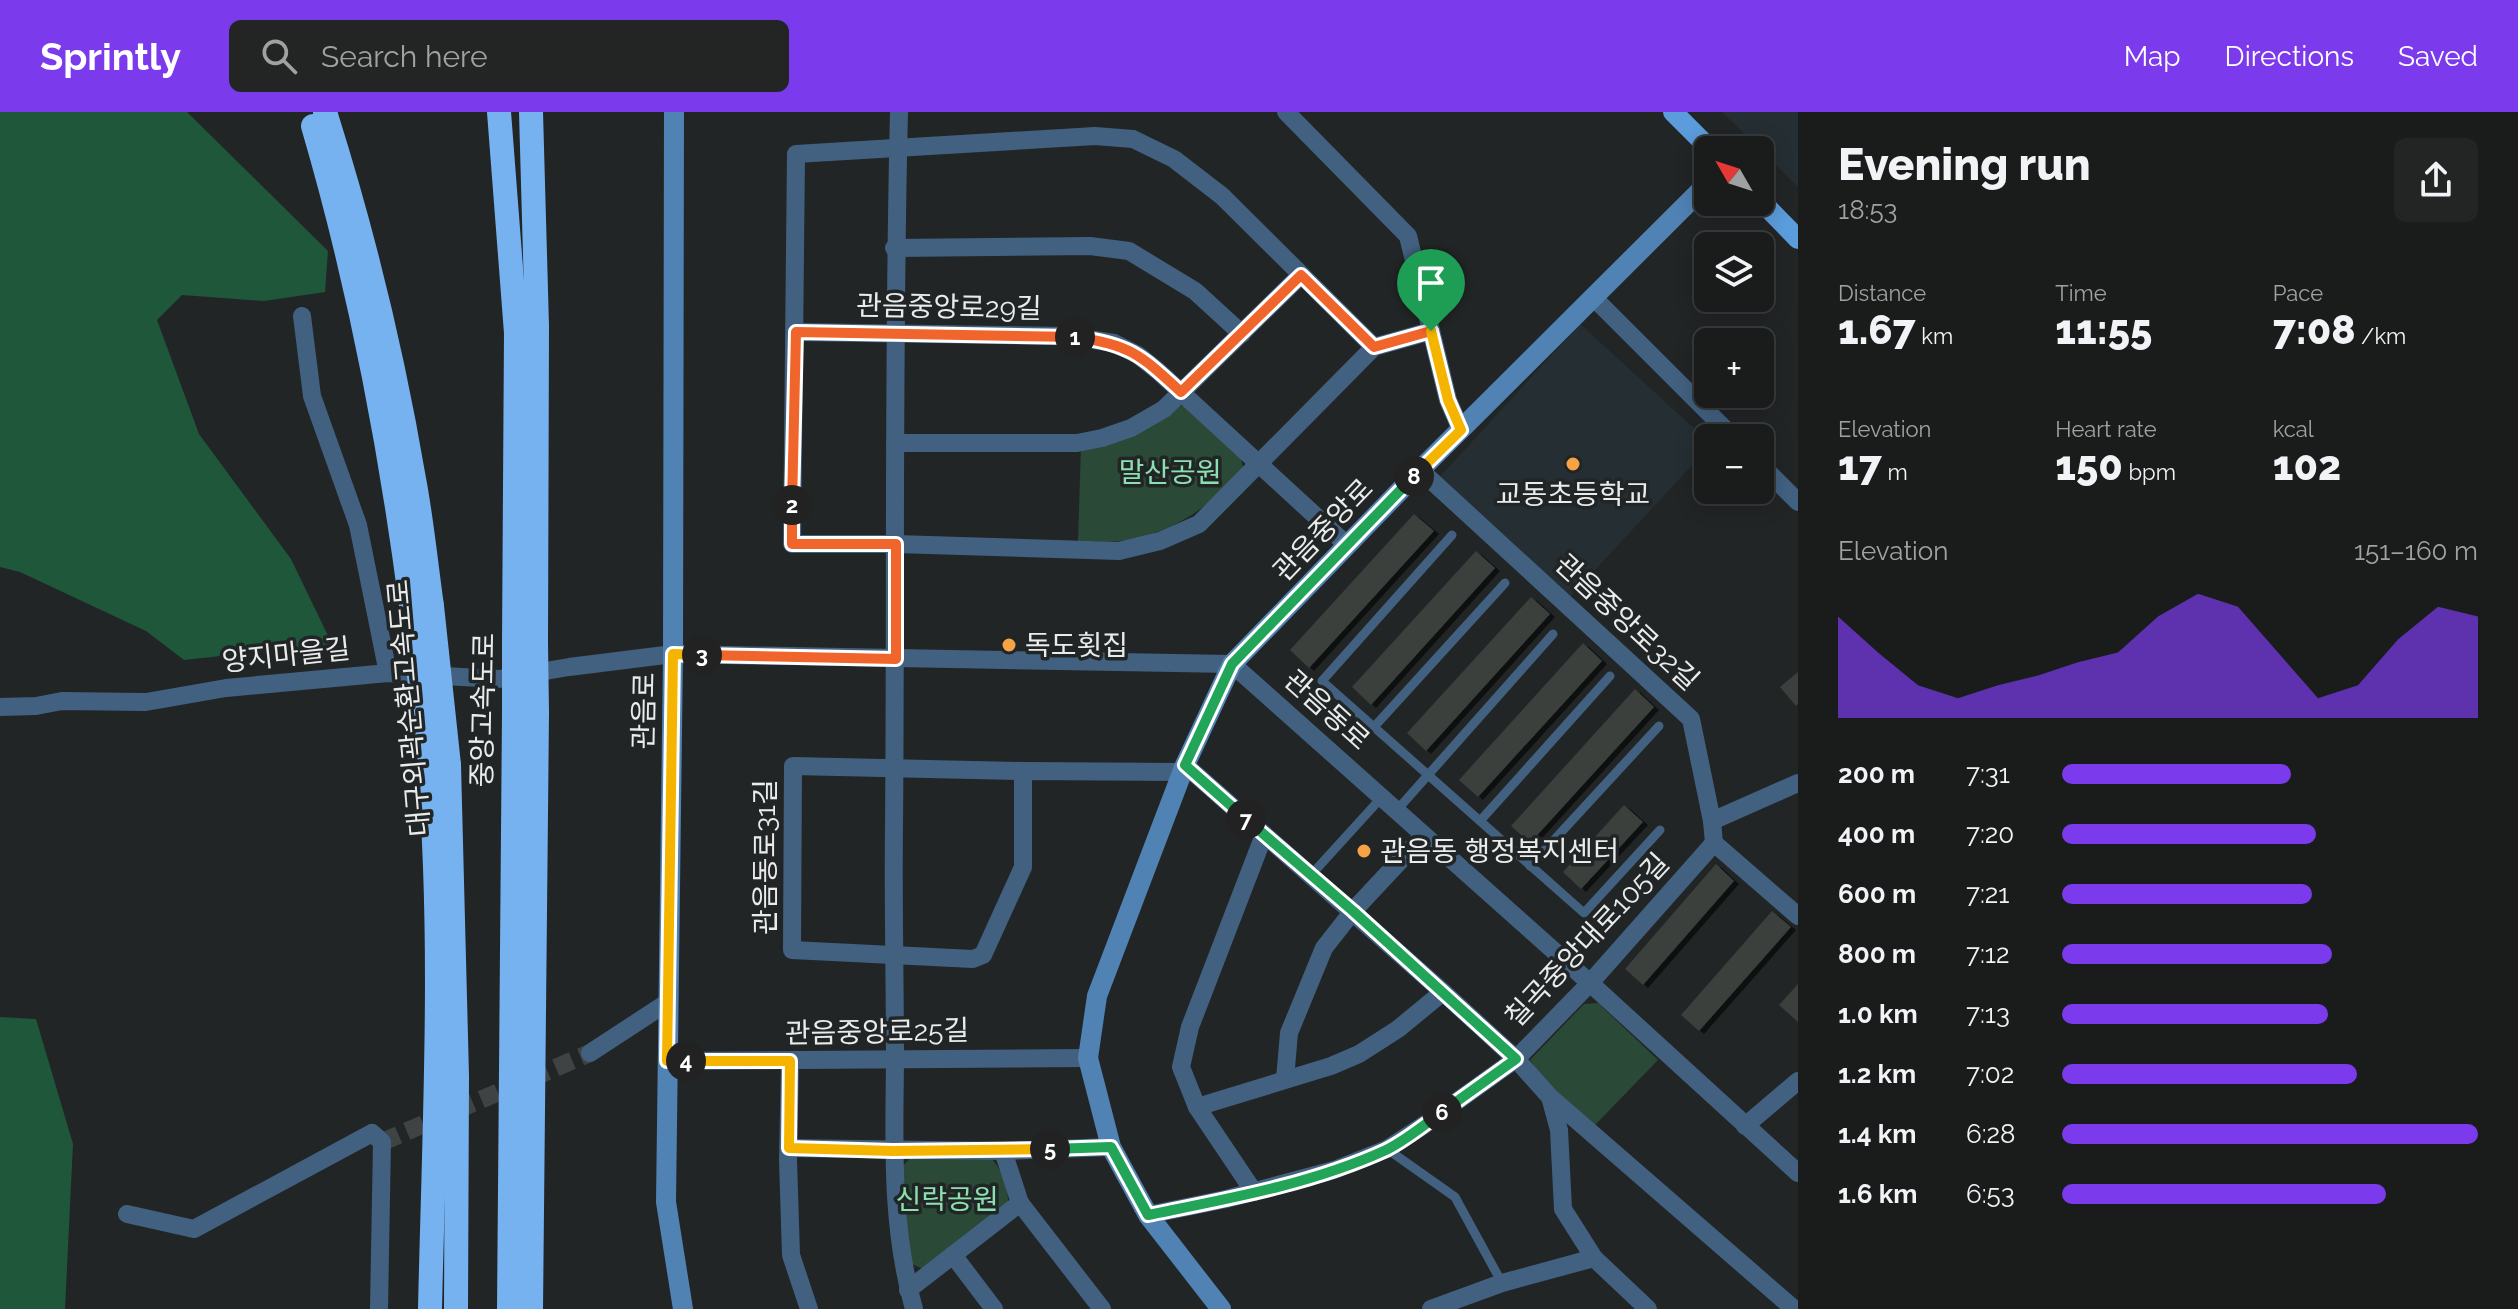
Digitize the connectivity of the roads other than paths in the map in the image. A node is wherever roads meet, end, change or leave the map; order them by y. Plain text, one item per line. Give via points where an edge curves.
1 (309, 112) edge
2 (325, 112) edge
3 (499, 112) edge
4 (531, 112) edge
5 (674, 112) edge
6 (899, 112) edge
7 (1286, 112) edge
8 (1673, 112) edge
9 (1697, 136) edge
10 (898, 146) junction
11 (1694, 197) edge
12 (1774, 214) edge
13 (1798, 239) edge
14 (894, 248) junction
15 (1301, 275) junction
16 (1595, 299) junction
17 (302, 316) dead end
18 (1431, 331) junction
19 (796, 332) junction
20 (1242, 334) junction
21 (895, 335) junction
22 (1374, 347) junction
23 (1181, 392) junction
24 (1720, 424) edge
25 (1461, 430) junction
26 (895, 443) junction
27 (1259, 466) junction
28 (1420, 470) junction
29 (1774, 478) edge
30 (1798, 502) edge
31 (1452, 535) dead end
32 (896, 544) junction
33 (1347, 545) junction
34 (1505, 583) dead end
35 (422, 606) junction
36 (1553, 634) dead end
37 (525, 643) junction
38 (673, 654) junction
39 (896, 659) junction
40 (1232, 664) junction
41 (388, 673) junction
42 (1610, 676) dead end
43 (0, 707) edge
44 (525, 713) junction
45 (1659, 726) dead end
46 (1374, 727) junction
47 (439, 765) junction
48 (1184, 768) junction
49 (894, 769) junction
50 (1023, 771) junction
51 (1427, 774) junction
52 (1798, 783) edge
53 (1382, 797) junction
54 (1397, 810) junction
55 (1480, 821) junction
56 (1712, 821) junction
57 (1660, 830) dead end
58 (1264, 835) junction
59 (1424, 835) junction
60 (1714, 843) junction
61 (1530, 866) junction
62 (1311, 875) junction
63 (1353, 911) junction
64 (1798, 916) edge
65 (892, 956) junction
66 (1590, 983) junction
67 (1443, 992) junction
68 (668, 1002) junction
69 (590, 1053) tunnel mouth
70 (1088, 1058) junction
71 (895, 1059) junction
72 (1516, 1059) junction
73 (667, 1061) junction
74 (790, 1061) junction
75 (1285, 1079) junction
76 (1798, 1081) edge
77 (1550, 1097) junction
78 (1197, 1107) junction
79 (1745, 1126) junction
80 (1111, 1147) junction
81 (789, 1148) junction
82 (1387, 1149) junction
83 (893, 1151) junction
84 (1003, 1151) junction
85 (1798, 1173) edge
86 (1254, 1192) junction
87 (1020, 1203) junction
88 (127, 1214) dead end
89 (1148, 1215) junction
90 (953, 1255) junction
91 (1594, 1258) junction
92 (1502, 1283) junction
93 (908, 1290) junction
94 (379, 1309) edge
95 (430, 1309) edge
96 (456, 1309) edge
97 (509, 1309) edge
98 (531, 1309) edge
99 (683, 1309) edge
100 (809, 1309) edge
101 (914, 1309) edge
102 (994, 1309) edge
103 (1102, 1309) edge
104 (1221, 1309) edge
105 (1431, 1309) edge
106 (1648, 1309) edge
107 (1794, 1309) edge

1 - 35 highway, 대구외곽순환고속도로 via 356,290 401,529
2 - 35 highway, 대구외곽순환고속도로 via 384,321 415,481
3 - 37 highway, 중앙고속도로 via 516,333
4 - 37 highway, 중앙고속도로 via 537,326
5 - 38 main road, 관음로
6 - 10 street
7 - 18 street via 1408,236
8 - 9 main road
10 - 14 street
10 - 15 street via 1099,136 1133,139 1174,159 1222,196
10 - 19 street via 796,154
11 - 16 main road, 관음중앙로
12 - 13 main road
14 - 20 street via 1090,246 1129,251 1195,291
14 - 21 street
15 - 20 street
15 - 22 street
16 - 24 street
16 - 25 main road, 관음중앙로
17 - 41 street via 312,396 358,525
18 - 22 street
18 - 25 street
19 - 21 street, 관음중앙로29길
19 - 32 street via 792,544
20 - 23 street
21 - 23 street, 관음중앙로29길 via 1068,336 1114,343 1138,355
21 - 26 street
22 - 27 street
23 - 26 street via 1131,428 1077,443
23 - 27 street, 관음중앙로29길
25 - 28 main road, 관음중앙로
26 - 32 street
27 - 32 street via 1199,524 1119,551
27 - 33 street, 관음중앙로29길
28 - 33 main road, 관음중앙로
28 - 56 street, 관음중앙로32길 via 1691,719
29 - 30 street
31 - 46 lane via 1322,681
32 - 39 street
33 - 40 main road, 관음중앙로
34 - 46 lane
35 - 47 highway, 대구외곽순환고속도로, bridge
36 - 51 lane
37 - 44 highway, 중앙고속도로, bridge
38 - 39 street
38 - 41 street, 양지마을길 via 499,679
38 - 68 main road, 관음로
39 - 40 street
39 - 49 street
40 - 48 main road, 관음중앙로
40 - 53 street, 관음동로
41 - 43 street, 양지마을길 via 226,688 146,702
42 - 55 lane
44 - 97 highway, 중앙고속도로
44 - 98 highway, 중앙고속도로
45 - 61 lane
46 - 51 lane
47 - 95 highway, 대구외곽순환고속도로
47 - 96 highway, 대구외곽순환고속도로 via 457,1076
48 - 50 street
48 - 58 street
48 - 70 main road, 관음중앙로 via 1097,996
49 - 50 street
49 - 65 street
49 - 65 street, 관음동로31길 via 793,766 792,950
50 - 65 street, 관음동로31길 via 1023,867 983,955
51 - 54 lane
51 - 55 lane
52 - 56 street
53 - 54 street, 관음동로
53 - 62 lane
54 - 59 street, 관음동로
55 - 61 lane
56 - 60 street, 관음중앙로32길
57 - 61 lane via 1584,913
58 - 62 street
58 - 78 street via 1190,1027 1181,1067
59 - 63 street
59 - 66 street, 관음동로
60 - 64 street
60 - 66 street, 칠곡중앙대로105길
62 - 63 street
63 - 67 street
63 - 75 street via 1324,948 1289,1033
65 - 71 street
66 - 72 street, 칠곡중앙대로105길
66 - 79 street, 관음동로
67 - 72 street
67 - 75 street via 1359,1054
68 - 69 street
68 - 73 main road, 관음로
70 - 71 street, 관음중앙로25길
70 - 80 main road, 관음중앙로
71 - 74 street, 관음중앙로25길
71 - 83 street
72 - 77 street
72 - 82 street, 칠곡중앙대로105길
73 - 74 street, 관음중앙로25길
73 - 99 main road, 관음로 via 666,1202
74 - 81 street
75 - 78 street
76 - 79 street
77 - 91 street via 1559,1130 1563,1209
77 - 107 street
78 - 86 street
79 - 85 street, 관음동로
80 - 84 street
80 - 89 main road, 관음중앙로
81 - 83 street
81 - 100 street via 791,1255
82 - 86 street, 칠곡중앙대로105길
82 - 92 lane via 1455,1197
83 - 84 street
83 - 93 street via 899,1247
84 - 87 street
86 - 89 street, 칠곡중앙대로105길
87 - 90 street
87 - 103 street
88 - 94 street via 194,1229 372,1133 382,1142
89 - 104 main road, 관음중앙로
90 - 93 street
90 - 102 street
91 - 92 street
91 - 106 street
92 - 105 street
93 - 101 street

